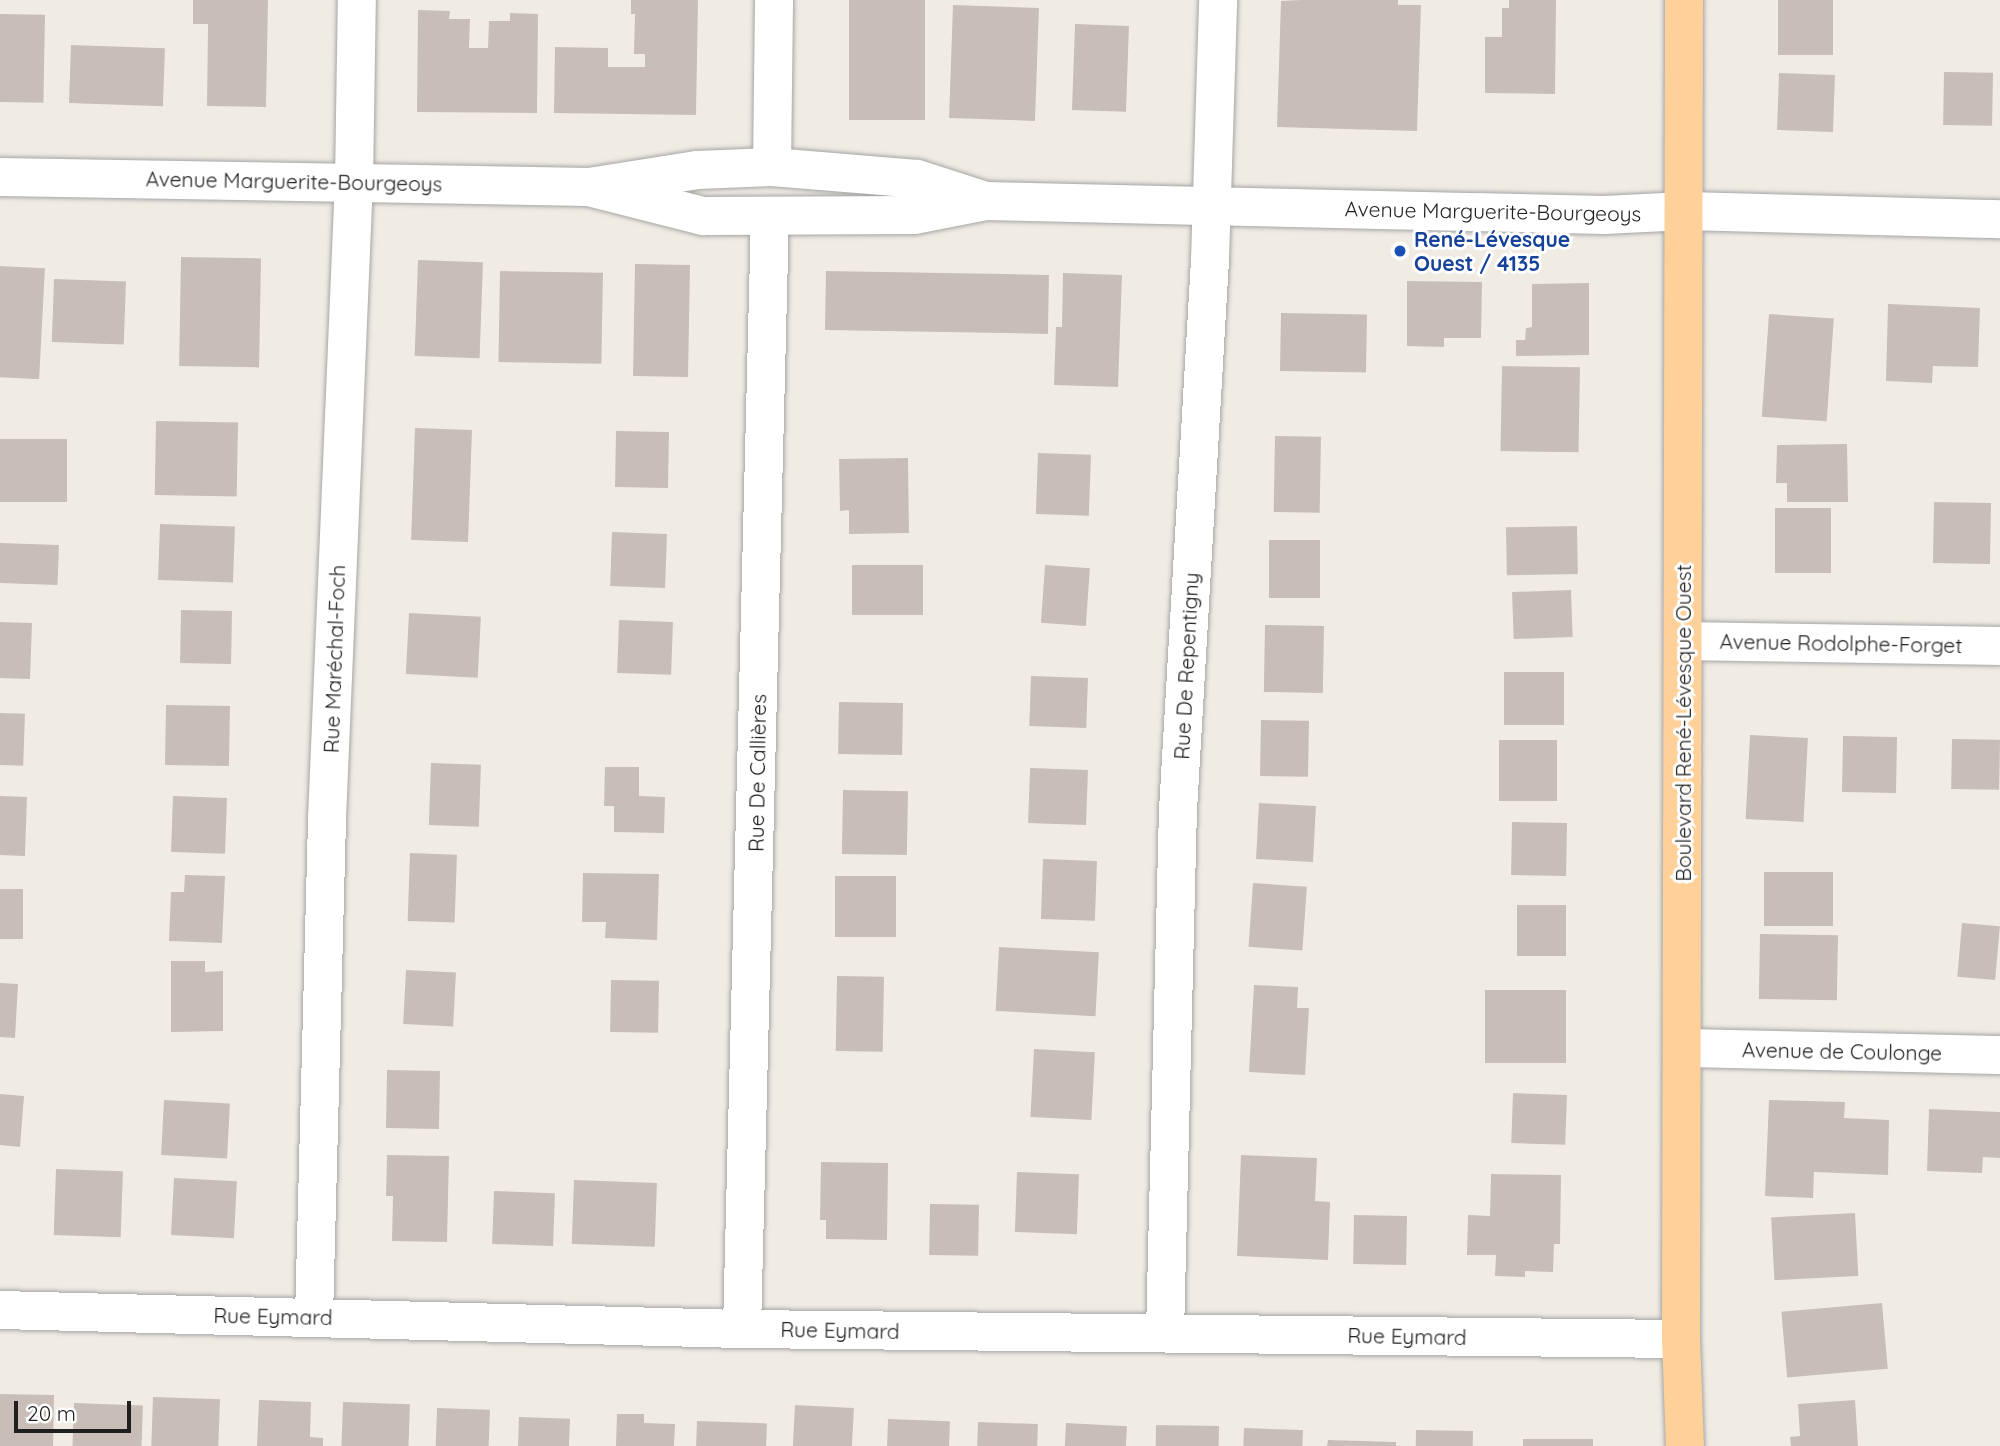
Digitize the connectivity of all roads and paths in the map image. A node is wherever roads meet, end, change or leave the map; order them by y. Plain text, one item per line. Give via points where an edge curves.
1 (357, 0) edge
2 (774, 0) edge
3 (1219, 0) edge
4 (1684, 0) edge
5 (772, 167) junction
6 (0, 177) edge
7 (354, 181) junction
8 (589, 187) junction
9 (986, 201) junction
10 (1212, 206) junction
11 (1686, 211) junction
12 (770, 217) junction
13 (2000, 219) edge
14 (1683, 641) junction
15 (2000, 646) edge
16 (1684, 1048) junction
17 (2000, 1055) edge
18 (0, 1310) edge
19 (314, 1317) junction
20 (742, 1329) junction
21 (1166, 1333) junction
22 (1681, 1339) junction
23 (1685, 1446) edge

1 - 7 street, Rue Maréchal-Foch
2 - 5 street
3 - 10 street, Rue De Repentigny
4 - 11 main road, Boulevard René-Lévesque Ouest
5 - 8 street, Avenue Marguerite-Bourgeoys via 697,170
5 - 9 street, Avenue Marguerite-Bourgeoys via 917,179
6 - 7 street, Avenue Marguerite-Bourgeoys
7 - 8 street, Avenue Marguerite-Bourgeoys
7 - 19 street, Rue Maréchal-Foch via 327,819
8 - 12 street, Avenue Marguerite-Bourgeoys via 703,216
9 - 10 street, Avenue Marguerite-Bourgeoys
9 - 12 street, Avenue Marguerite-Bourgeoys via 914,215
10 - 11 street, Avenue Marguerite-Bourgeoys via 1604,215
10 - 21 street, Rue De Repentigny via 1178,810
11 - 13 street, Avenue Marguerite-Bourgeoys
11 - 14 main road, Boulevard René-Lévesque Ouest
12 - 20 street, Rue De Callières
14 - 15 street, Avenue Rodolphe-Forget
14 - 16 main road, Boulevard René-Lévesque Ouest
16 - 17 street, Avenue de Coulonge
16 - 22 main road, Boulevard René-Lévesque Ouest
18 - 19 street, Rue Eymard
19 - 20 street, Rue Eymard
20 - 21 street, Rue Eymard
21 - 22 street, Rue Eymard
22 - 23 main road, Boulevard René-Lévesque Ouest

